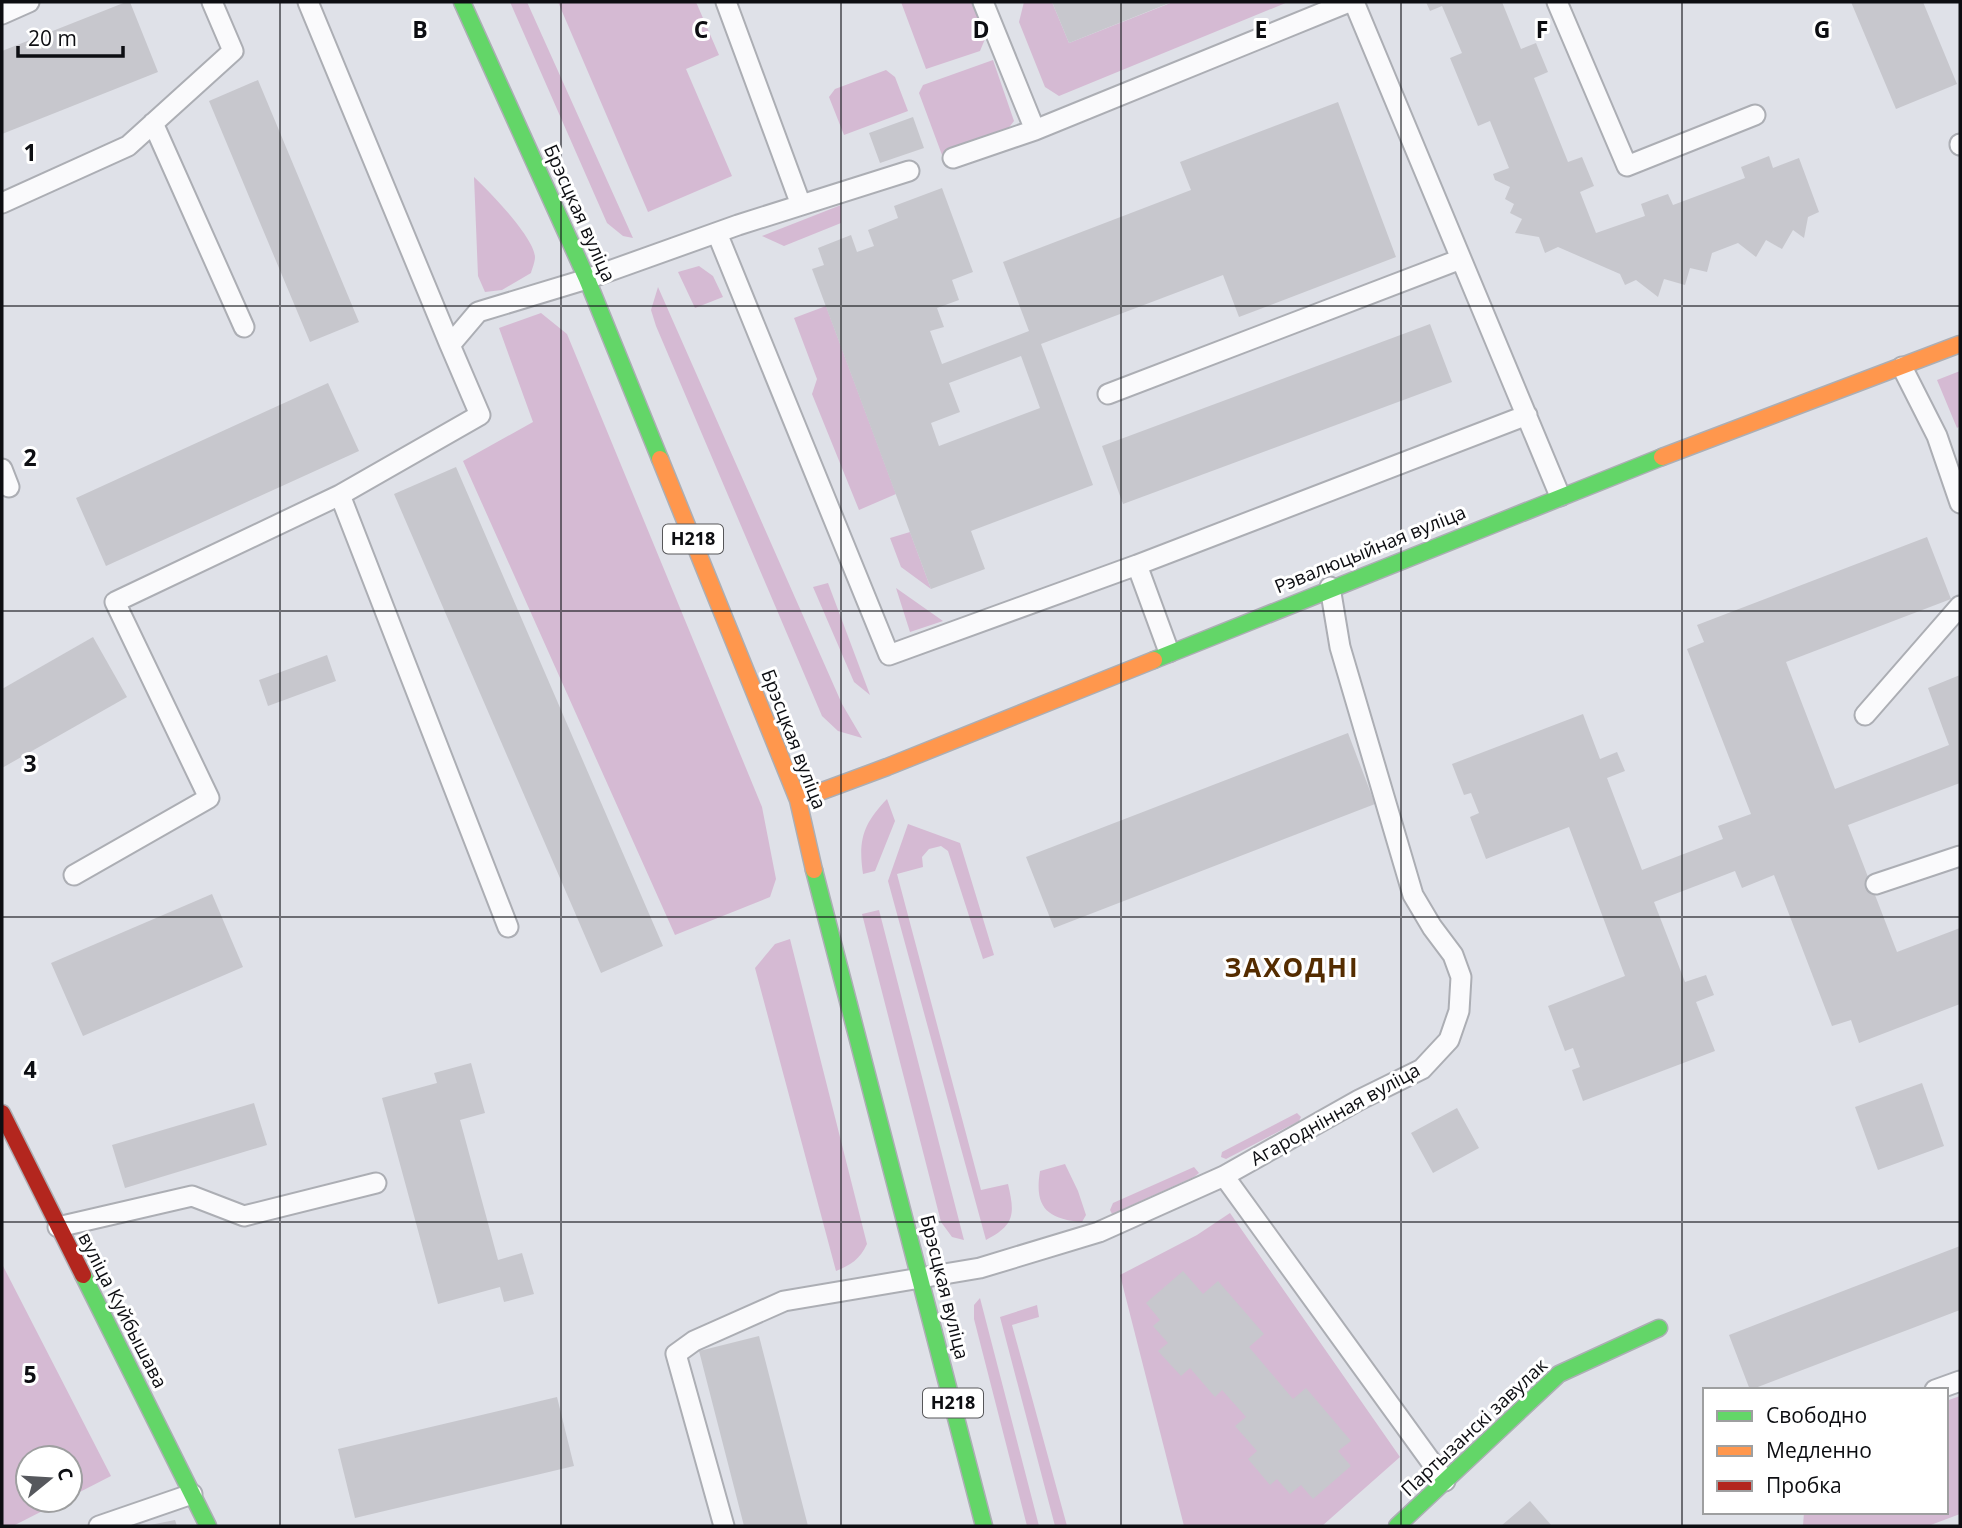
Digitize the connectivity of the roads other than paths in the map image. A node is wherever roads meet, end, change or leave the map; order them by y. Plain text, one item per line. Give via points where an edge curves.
1 (29, 2) edge
2 (212, 2) edge
3 (308, 2) edge
4 (462, 2) edge
5 (726, 2) edge
6 (982, 2) edge
7 (1352, 2) edge
8 (1557, 2) edge
9 (2, 14) edge
10 (1755, 115) dead end
11 (153, 123) junction
12 (1035, 130) junction
13 (953, 158) dead end
14 (909, 171) dead end
15 (2, 203) edge
16 (801, 205) junction
17 (717, 233) junction
18 (1461, 259) junction
19 (587, 279) junction
20 (244, 327) dead end
21 (1960, 344) edge
22 (450, 345) junction
23 (1902, 367) junction
24 (1108, 394) dead end
25 (1527, 415) junction
26 (2, 469) edge
27 (9, 487) dead end
28 (340, 495) junction
29 (1560, 496) junction
30 (1960, 502) edge
31 (1137, 565) junction
32 (1330, 587) junction
33 (1960, 606) edge
34 (1169, 652) junction
35 (1864, 715) dead end
36 (798, 800) junction
37 (1960, 856) edge
38 (74, 875) dead end
39 (1876, 884) dead end
40 (508, 927) dead end
41 (2, 1113) edge
42 (1224, 1176) junction
43 (376, 1183) dead end
44 (58, 1227) junction
45 (921, 1279) junction
46 (1659, 1328) dead end
47 (1960, 1381) edge
48 (1941, 1388) edge
49 (1446, 1480) junction
50 (192, 1494) junction
51 (99, 1526) edge
52 (208, 1526) edge
53 (724, 1526) edge
54 (984, 1526) edge
55 (1396, 1526) edge

1 - 9 lane
2 - 11 lane via 233,51
3 - 22 lane
4 - 19 street, Брэсцкая вуліца / Н218
5 - 16 lane
6 - 12 lane
7 - 12 lane
7 - 18 lane
8 - 10 lane via 1627,166
11 - 15 lane via 128,146
11 - 20 lane
12 - 13 lane
14 - 16 lane
16 - 17 lane
17 - 19 lane
17 - 31 lane via 889,655
18 - 24 lane
18 - 25 lane
19 - 22 lane via 478,312
19 - 36 street, Брэсцкая вуліца / Н218
21 - 23 street, Рэвалюцыйная вуліца
22 - 28 lane via 480,415
23 - 29 street, Рэвалюцыйная вуліца
23 - 30 lane via 1937,436
25 - 29 lane
25 - 31 lane
26 - 27 lane
28 - 38 lane via 115,602 209,798
28 - 40 lane
29 - 32 street, Рэвалюцыйная вуліца
31 - 34 lane
32 - 34 street, Рэвалюцыйная вуліца
32 - 42 lane, Агароднінная вуліца via 1340,647 1413,895 1453,955 1461,977 1460,1011 1449,1040 1422,1069
33 - 35 lane
34 - 36 street, Рэвалюцыйная вуліца
36 - 45 street, Брэсцкая вуліца / Н218
37 - 39 lane
41 - 44 street, вуліца Куйбышава
42 - 45 lane, Агароднінная вуліца via 1099,1232 980,1268
42 - 49 lane
43 - 44 lane via 244,1216 192,1196
44 - 50 street, вуліца Куйбышава
45 - 53 lane, Агароднінная вуліца via 784,1301 694,1341 676,1354
45 - 54 street, Брэсцкая вуліца / Н218
46 - 49 street, Партызанскі завулак via 1559,1374
47 - 48 lane
49 - 55 street, Партызанскі завулак
50 - 51 lane
50 - 52 street, вуліца Куйбышава

